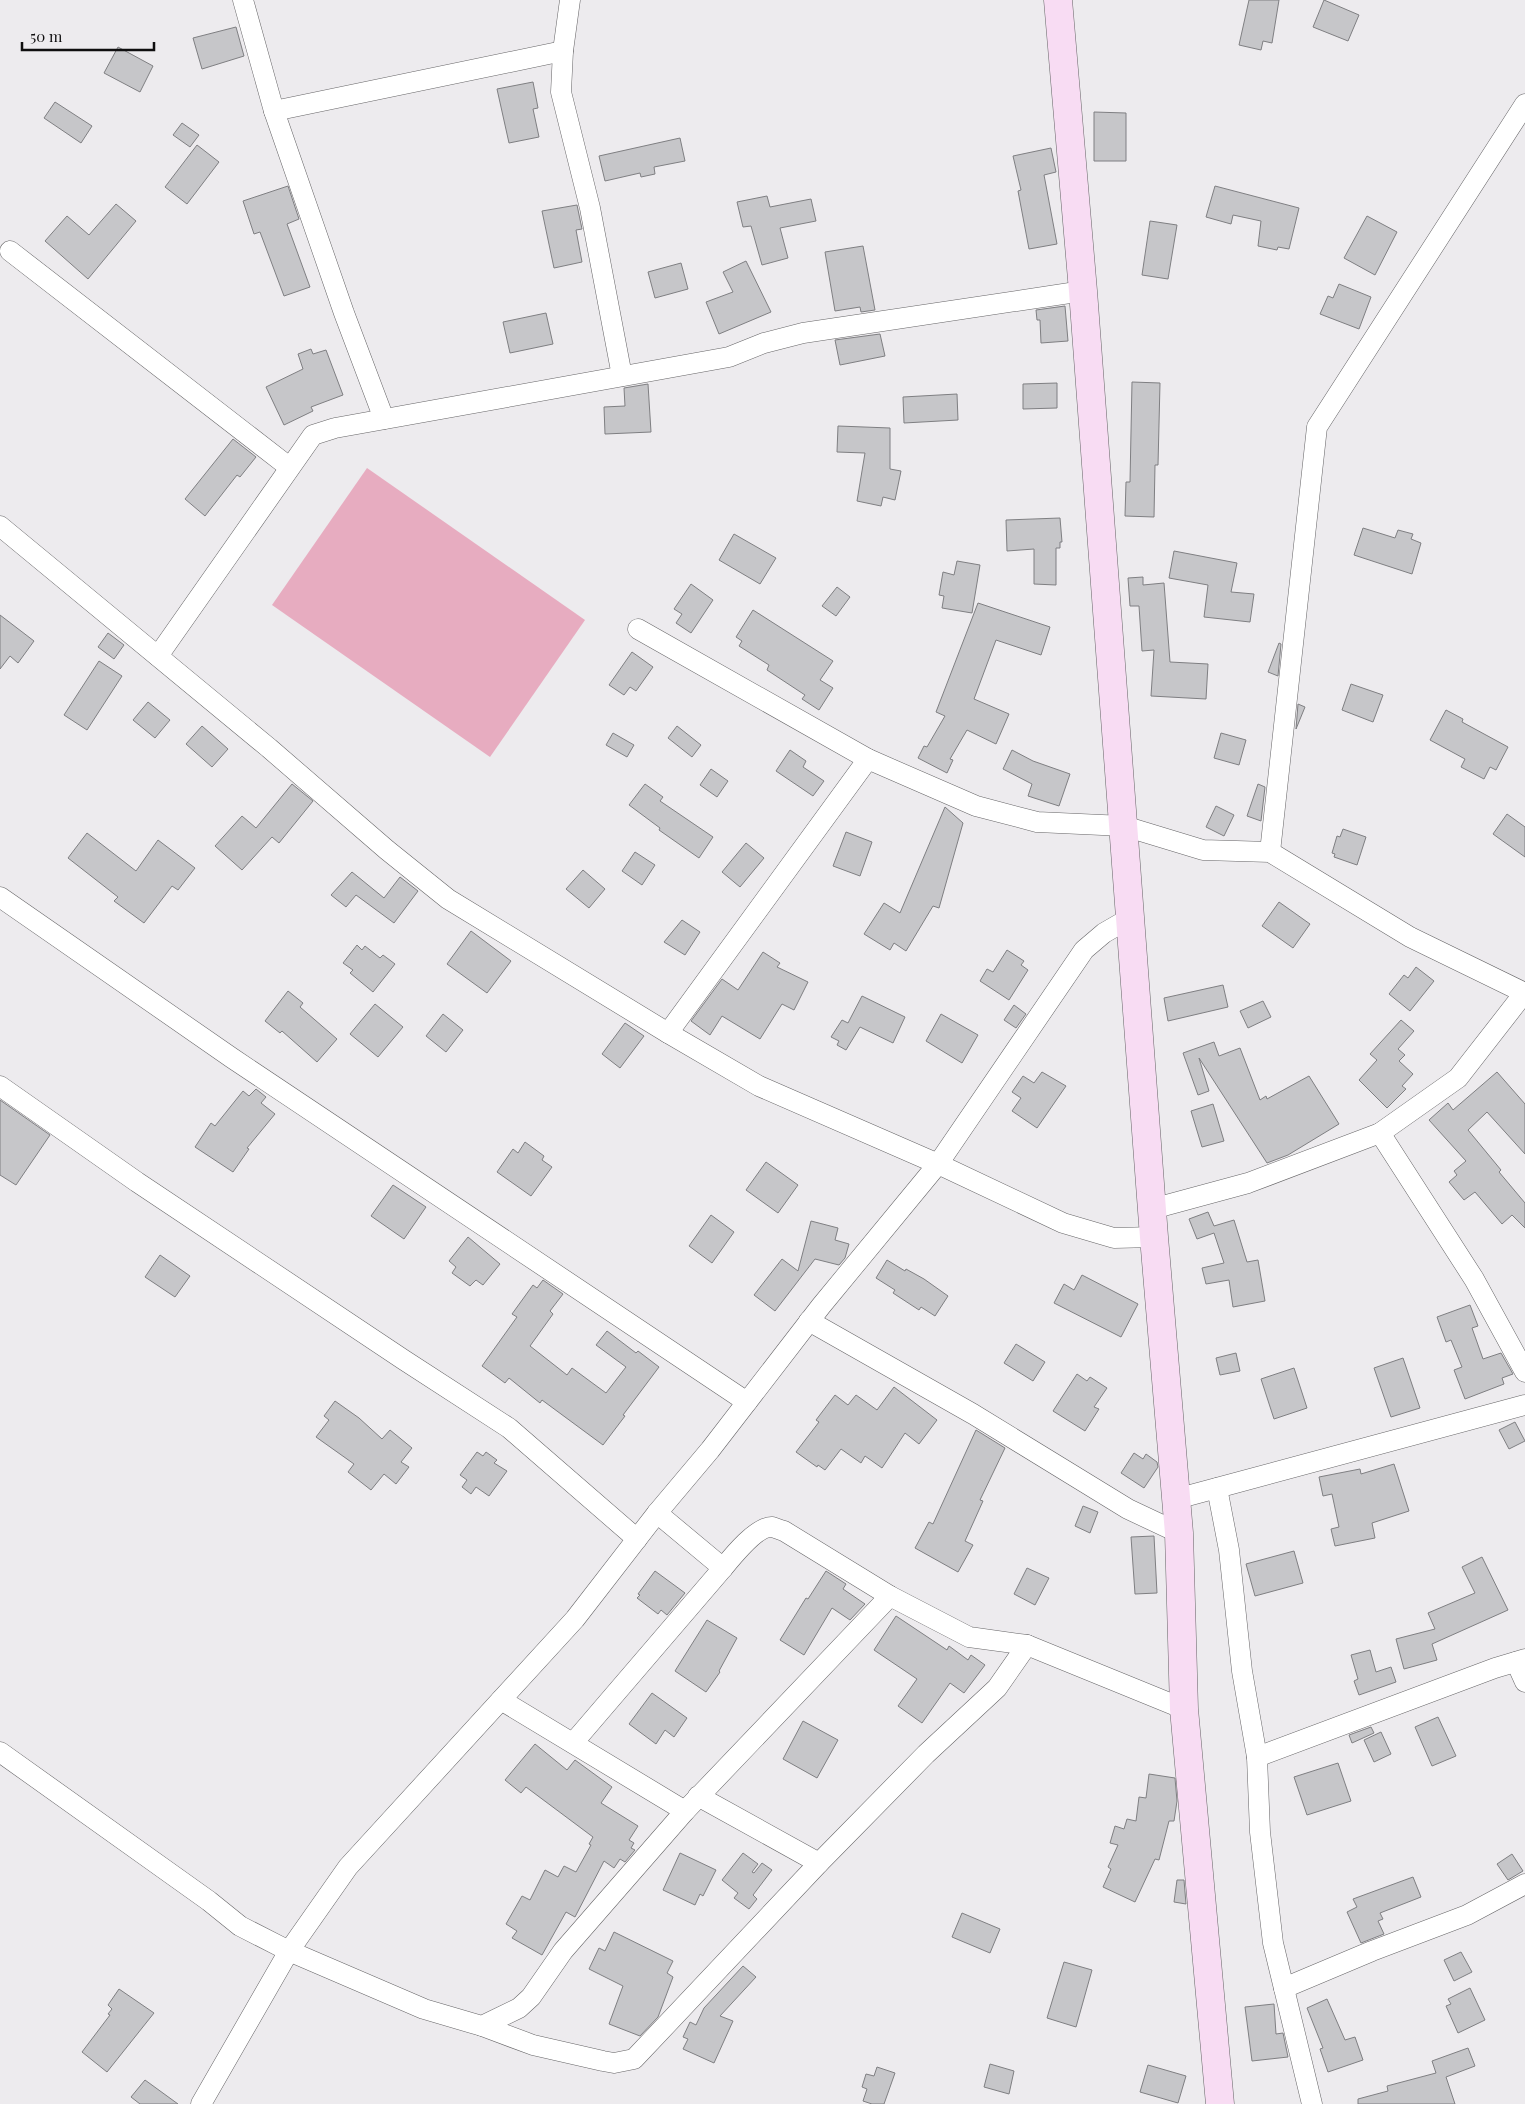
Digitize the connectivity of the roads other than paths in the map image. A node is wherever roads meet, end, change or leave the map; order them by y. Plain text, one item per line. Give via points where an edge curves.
1 (243, 0) edge
2 (570, 0) edge
3 (1058, 0) edge
4 (563, 51) junction
5 (1525, 104) edge
6 (274, 111) junction
7 (10, 251) dead end
8 (1083, 292) junction
9 (622, 376) junction
10 (384, 419) junction
11 (290, 467) junction
12 (0, 526) edge
13 (638, 629) dead end
14 (158, 656) junction
15 (868, 759) junction
16 (1124, 826) junction
17 (1270, 852) junction
18 (0, 897) edge
19 (1130, 918) junction
20 (1525, 992) edge
21 (668, 1033) junction
22 (0, 1086) edge
23 (1380, 1134) junction
24 (938, 1164) junction
25 (1152, 1209) junction
26 (1154, 1237) junction
27 (809, 1321) junction
28 (1525, 1372) edge
29 (747, 1402) junction
30 (1525, 1405) edge
31 (1217, 1488) junction
32 (1176, 1499) junction
33 (657, 1513) junction
34 (1179, 1533) junction
35 (637, 1539) junction
36 (723, 1568) junction
37 (890, 1596) junction
38 (1027, 1645) junction
39 (1520, 1660) edge
40 (1525, 1682) edge
41 (502, 1700) junction
42 (1184, 1709) junction
43 (573, 1743) junction
44 (0, 1752) edge
45 (1257, 1757) junction
46 (698, 1796) junction
47 (685, 1811) junction
48 (819, 1863) junction
49 (1525, 1884) edge
50 (288, 1951) junction
51 (1284, 1988) junction
52 (482, 2026) junction
53 (201, 2104) edge
54 (1220, 2104) edge
55 (1312, 2104) edge

1 - 6 street
2 - 4 street
3 - 8 main road
4 - 6 street
4 - 9 street via 561,92 590,208
5 - 17 street via 1317,427
6 - 10 street
7 - 11 street
8 - 9 street via 803,333 764,343 730,357
8 - 16 main road
9 - 10 street
10 - 11 street via 313,435
11 - 14 street
12 - 14 street
13 - 15 street
14 - 21 street via 448,899
15 - 16 street via 976,806 1037,822
15 - 21 street
16 - 17 street via 1203,850
16 - 19 main road
17 - 20 street via 1410,937
18 - 29 street via 232,1058
19 - 24 street via 1104,933 1084,950
19 - 25 main road
20 - 23 street via 1458,1078
21 - 24 street via 759,1086
22 - 35 street via 137,1182 509,1428
23 - 25 street via 1248,1183
23 - 28 street via 1474,1279
24 - 26 street via 1063,1223 1114,1238
24 - 27 street
25 - 26 main road
26 - 32 main road
27 - 29 street
27 - 34 street via 973,1414 1128,1510
29 - 33 street
30 - 31 street
31 - 32 street
31 - 45 street via 1229,1550 1242,1671
32 - 34 main road
33 - 35 street
33 - 36 street
34 - 42 main road
35 - 41 street via 575,1620
36 - 37 street via 752,1537 771,1527 784,1531
36 - 43 street
37 - 38 street via 969,1636
37 - 46 street
38 - 42 street
38 - 48 street via 997,1688 926,1754
39 - 40 street
39 - 45 street
41 - 43 street
41 - 50 street via 348,1867
42 - 54 main road
43 - 47 street
44 - 50 street via 240,1926
45 - 51 street via 1260,1832 1273,1943
46 - 47 street
46 - 48 street
47 - 52 street via 563,1951 531,1997 519,2008
48 - 52 street via 634,2059 614,2063 603,2061 533,2045
49 - 51 street via 1467,1915
50 - 52 street via 424,2009
50 - 53 street
51 - 55 street

